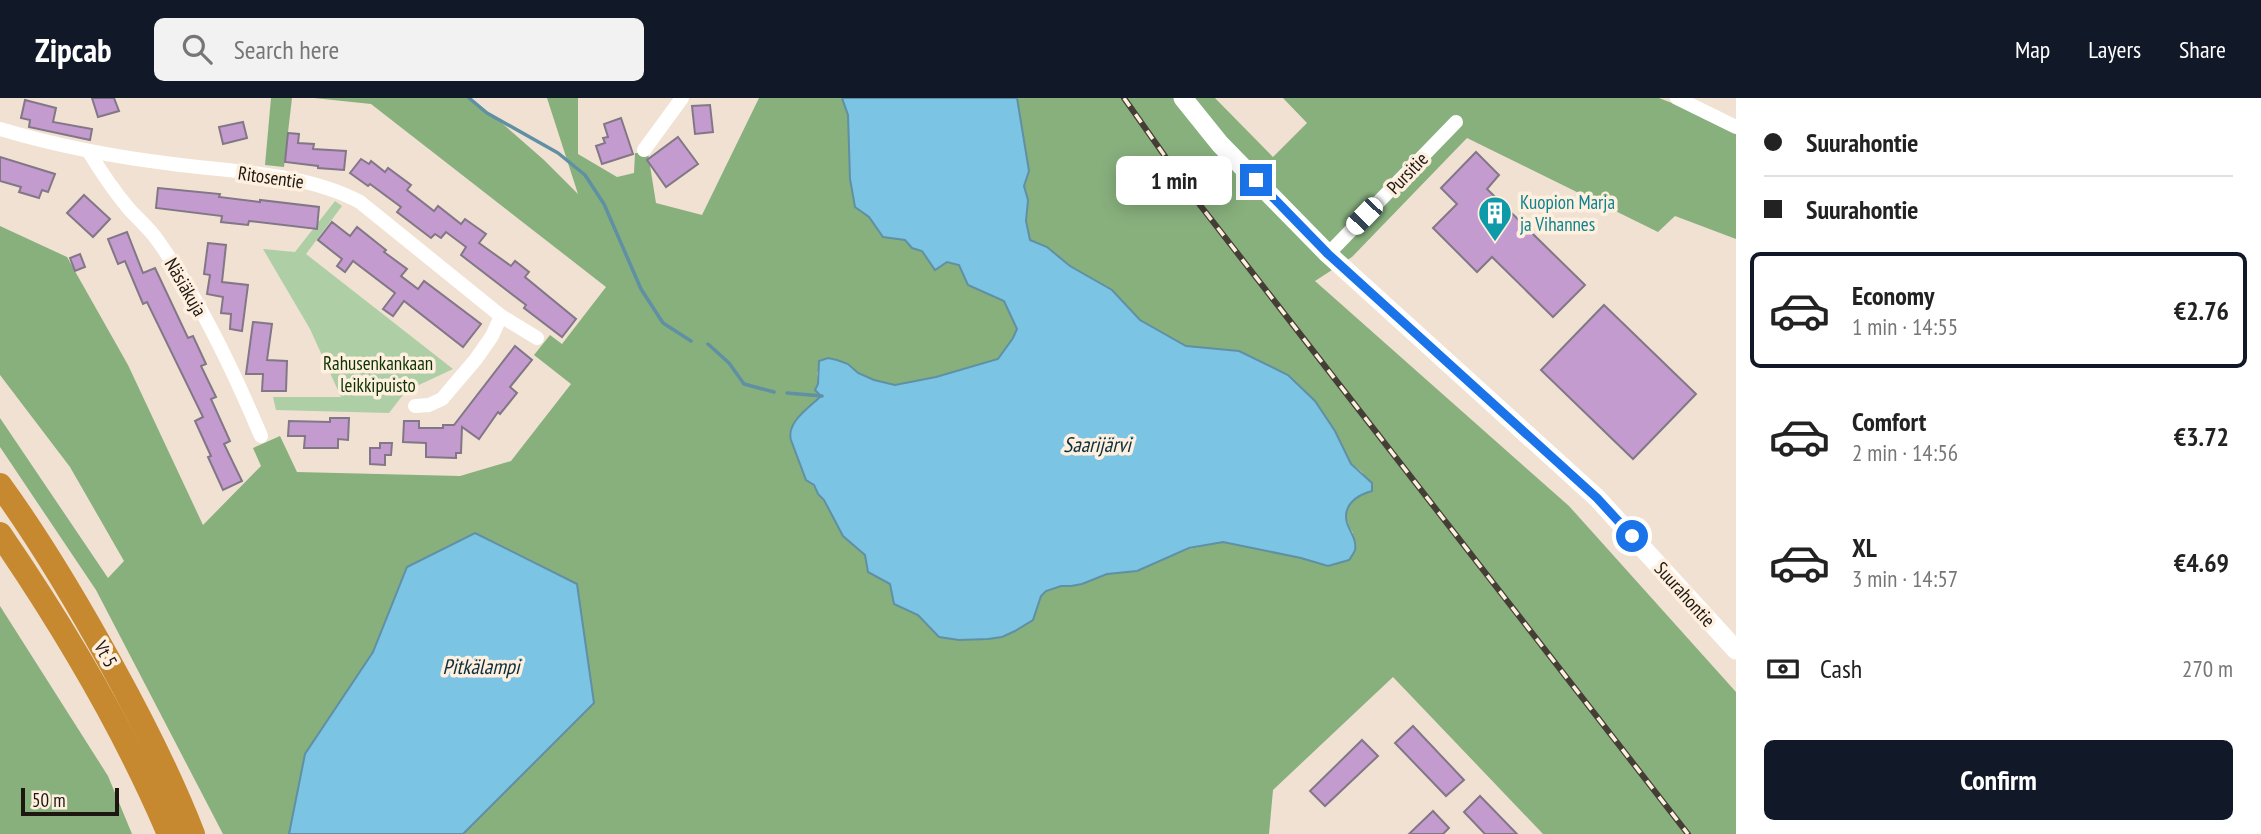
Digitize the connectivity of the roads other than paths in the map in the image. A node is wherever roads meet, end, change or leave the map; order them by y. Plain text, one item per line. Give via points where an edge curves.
1 (682, 98) edge
2 (1183, 98) edge
3 (1677, 98) edge
4 (1456, 122) dead end
5 (1736, 127) edge
6 (0, 129) edge
7 (644, 150) dead end
8 (89, 152) junction
9 (1328, 254) junction
10 (501, 316) junction
11 (537, 338) dead end
12 (415, 406) dead end
13 (261, 436) dead end
14 (0, 485) edge
15 (0, 534) edge
16 (1736, 650) edge
17 (169, 834) edge
18 (193, 834) edge

1 - 7 street
2 - 9 street, Suurahontie via 1220,144
3 - 5 street
4 - 9 street, Pursitie
6 - 8 street, Ritosentie
8 - 10 street, Ritosentie via 306,181 342,192
8 - 13 street, Näsiäkuja via 180,274
9 - 16 street, Suurahontie via 1597,498
10 - 11 street, Ritosentie
10 - 12 street via 476,359 442,399
14 - 18 highway, Vt 5 via 84,614 156,747
15 - 17 highway, Vt 5 via 73,644

